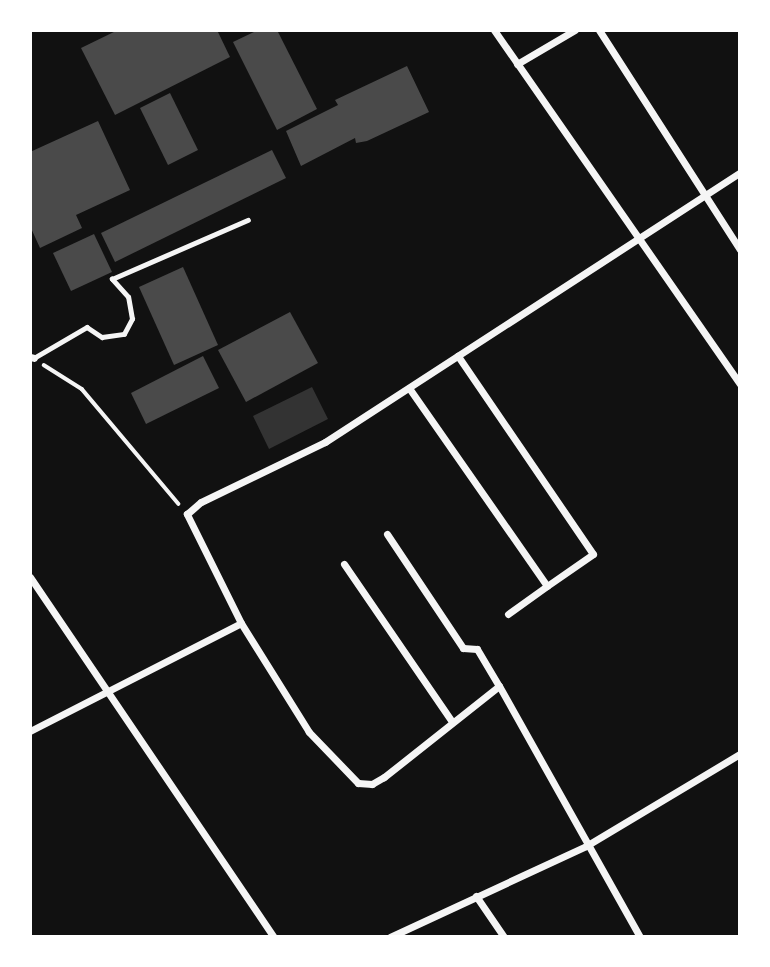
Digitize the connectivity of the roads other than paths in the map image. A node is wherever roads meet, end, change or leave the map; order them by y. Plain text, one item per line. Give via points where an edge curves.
1 (494, 30) edge
2 (575, 30) edge
3 (599, 30) edge
4 (517, 64) junction
5 (740, 172) edge
6 (704, 196) junction
7 (248, 220) dead end
8 (642, 236) junction
9 (740, 250) edge
10 (458, 356) junction
11 (32, 358) edge
12 (740, 384) edge
13 (409, 388) junction
14 (387, 534) dead end
15 (344, 564) dead end
16 (30, 577) edge
17 (547, 586) junction
18 (509, 614) dead end
19 (241, 623) junction
20 (499, 686) junction
21 (107, 691) junction
22 (452, 723) junction
23 (30, 731) edge
24 (740, 754) edge
25 (586, 846) junction
26 (476, 895) junction
27 (274, 937) edge
28 (390, 937) edge
29 (504, 937) edge
30 (640, 937) edge

1 - 4 street
2 - 4 street
3 - 6 street
4 - 8 street
5 - 6 street
6 - 8 street
6 - 9 street
7 - 11 lane via 112,279 128,298 132,320 124,334 102,337 87,327
8 - 10 street
8 - 12 street
10 - 13 street
10 - 17 street via 593,554
13 - 17 street
13 - 19 street via 325,442 201,502 187,514
14 - 20 street via 463,648 477,649
15 - 22 street
16 - 21 street
17 - 18 street
19 - 21 street
19 - 22 street via 309,732 358,783 372,784 384,777
20 - 22 street
20 - 25 street
21 - 23 street
21 - 27 street
24 - 25 street
25 - 26 street
25 - 30 street
26 - 28 street
26 - 29 street

